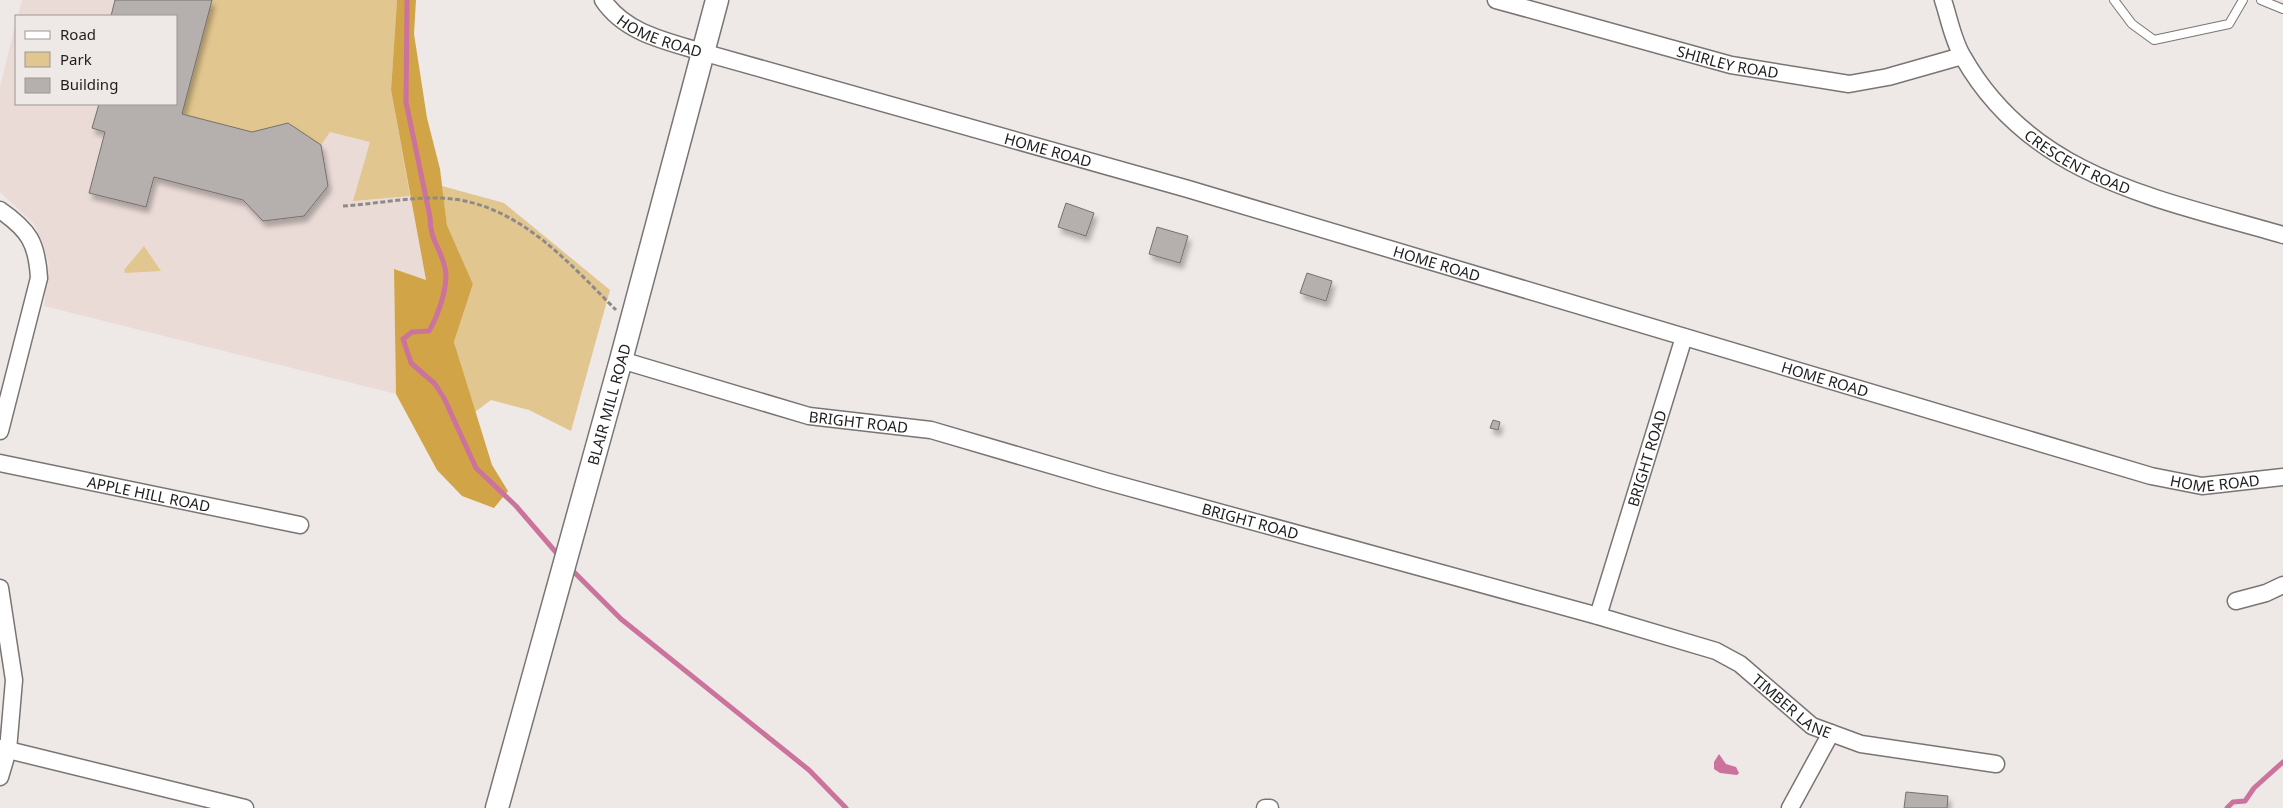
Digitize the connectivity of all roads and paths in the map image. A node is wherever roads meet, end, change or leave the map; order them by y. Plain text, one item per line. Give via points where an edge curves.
1 (603, 0) edge
2 (717, 0) edge
3 (1496, 0) edge
4 (1942, 0) edge
5 (2114, 0) edge
6 (2243, 0) edge
7 (2260, 0) edge
8 (2283, 10) edge
9 (702, 52) junction
10 (1962, 56) junction
11 (343, 206) dead end
12 (0, 210) edge
13 (2283, 235) edge
14 (630, 324) junction
15 (1684, 337) junction
16 (621, 360) junction
17 (0, 431) edge
18 (0, 463) edge
19 (2283, 477) edge
20 (300, 525) dead end
21 (2283, 585) edge
22 (0, 588) edge
23 (2236, 601) dead end
24 (1598, 616) junction
25 (1831, 732) junction
26 (4, 749) edge
27 (1996, 764) dead end
28 (0, 777) edge
29 (245, 808) edge
30 (497, 808) edge
31 (1265, 808) edge
32 (1270, 808) edge
33 (1790, 808) edge

1 - 9 street, HOME ROAD via 611,11 640,32
2 - 9 main road, BLAIR MILL ROAD
3 - 10 street, SHIRLEY ROAD via 1731,65 1849,84 1888,77
4 - 10 street, CRESCENT ROAD
5 - 6 lane via 2132,24 2154,40 2230,24
7 - 8 lane
9 - 14 main road, BLAIR MILL ROAD
9 - 15 street, HOME ROAD via 1188,189
10 - 13 street, CRESCENT ROAD via 1998,107 2038,143 2082,170 2128,190
11 - 14 path via 441,198 482,206 513,218 573,267
12 - 17 street via 17,221 34,244 39,278
14 - 16 main road, BLAIR MILL ROAD
15 - 19 street, HOME ROAD via 2177,482 2202,486
15 - 24 street, BRIGHT ROAD
16 - 24 street, BRIGHT ROAD via 809,416 931,430
16 - 30 main road, BLAIR MILL ROAD
18 - 20 street, APPLE HILL ROAD
21 - 23 street
22 - 26 street via 14,680
24 - 25 street, TIMBER LANE via 1716,651 1740,664 1812,726
25 - 27 street, TIMBER LANE via 1861,744
25 - 33 street
26 - 28 street
26 - 29 street
31 - 32 street

